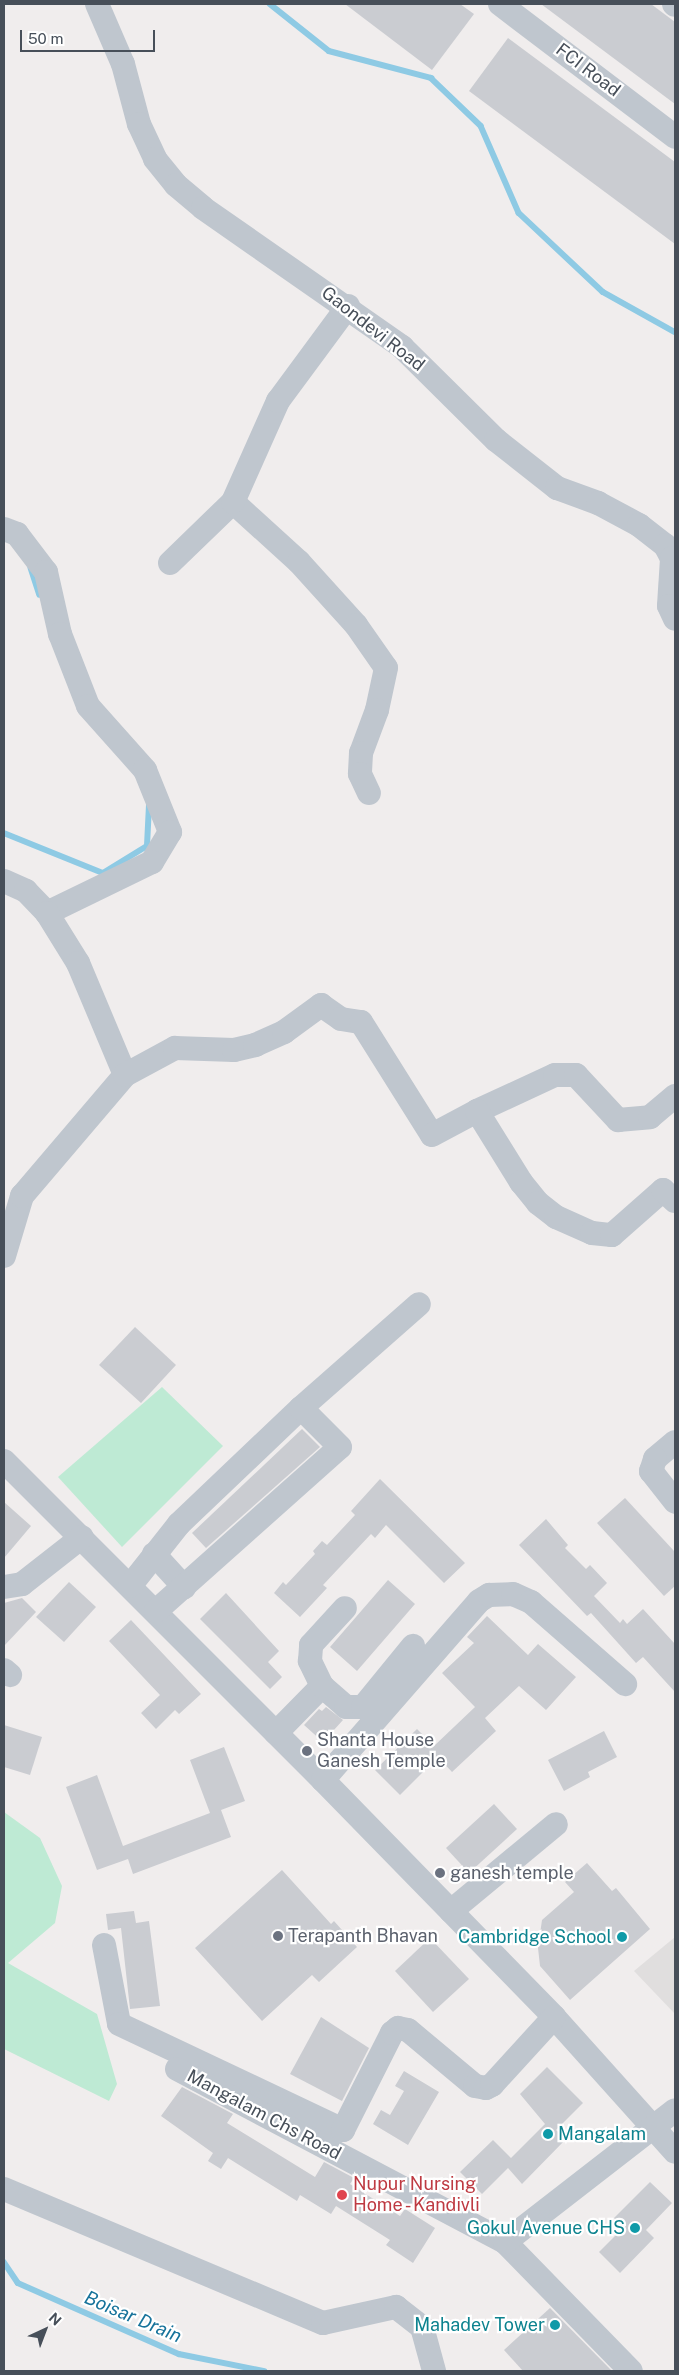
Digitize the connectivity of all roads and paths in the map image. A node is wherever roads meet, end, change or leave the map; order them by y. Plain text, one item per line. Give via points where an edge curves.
1 (97, 4) edge
2 (503, 5) edge
3 (675, 137) edge
4 (348, 306) junction
5 (233, 502) junction
6 (4, 529) edge
7 (170, 563) dead end
8 (675, 619) edge
9 (369, 793) dead end
10 (4, 880) edge
11 (47, 913) junction
12 (126, 1075) junction
13 (675, 1096) edge
14 (477, 1111) junction
15 (674, 1197) edge
16 (4, 1256) edge
17 (419, 1304) dead end
18 (301, 1408) junction
19 (675, 1442) edge
20 (4, 1461) edge
21 (674, 1500) edge
22 (82, 1538) junction
23 (154, 1554) junction
24 (130, 1586) junction
25 (184, 1586) junction
26 (4, 1587) edge
27 (345, 1608) dead end
28 (156, 1612) junction
29 (413, 1646) dead end
30 (625, 1684) dead end
31 (322, 1686) junction
32 (276, 1733) junction
33 (323, 1780) junction
34 (556, 1824) dead end
35 (451, 1911) junction
36 (104, 1945) dead end
37 (554, 2017) junction
38 (177, 2069) dead end
39 (675, 2110) edge
40 (652, 2128) junction
41 (675, 2152) edge
42 (4, 2189) edge
43 (504, 2242) junction
44 (434, 2371) edge
45 (631, 2371) edge

1 - 4 street, Gaondevi Road via 123,64 139,124 160,165 204,208
2 - 3 street, FCI Road
4 - 5 street via 278,401
4 - 8 street, Gaondevi Road via 402,347 518,460 556,488 598,503 631,520 665,546 672,558 670,606
5 - 7 street
5 - 9 street via 299,562 356,625 386,668 377,710 361,753 360,774
6 - 11 street via 17,534 46,572 60,634 88,706 144,770 170,832 152,862
10 - 11 street via 26,891
11 - 12 street via 78,963
12 - 14 street via 175,1048 234,1050 255,1045 284,1032 322,1005 341,1019 361,1022 432,1135
12 - 16 street via 22,1196
13 - 14 street via 650,1117 618,1120 576,1075 555,1075
14 - 15 street via 521,1182 538,1203 556,1217 592,1233 612,1235 663,1190
17 - 18 street
18 - 23 street via 179,1524
18 - 25 street via 340,1447
19 - 21 street via 656,1459 651,1472
20 - 22 street
22 - 24 street
22 - 26 street via 22,1584
23 - 24 street
23 - 25 street
24 - 28 street
25 - 28 street
27 - 31 street via 312,1645 310,1660
28 - 32 street
29 - 31 street via 363,1707 346,1707
30 - 33 street via 531,1602 513,1594 489,1595 479,1601
31 - 32 street
32 - 33 street
33 - 35 street
34 - 35 street
35 - 37 street
36 - 37 street via 119,2024 343,2130 392,2033 398,2028 408,2030 475,2086 486,2088
37 - 40 street
38 - 43 street, Mangalam Chs Road
39 - 40 street
40 - 41 street
40 - 43 street
42 - 44 street via 323,2323 396,2307 422,2327
43 - 45 street, Mangalam Chs Road

